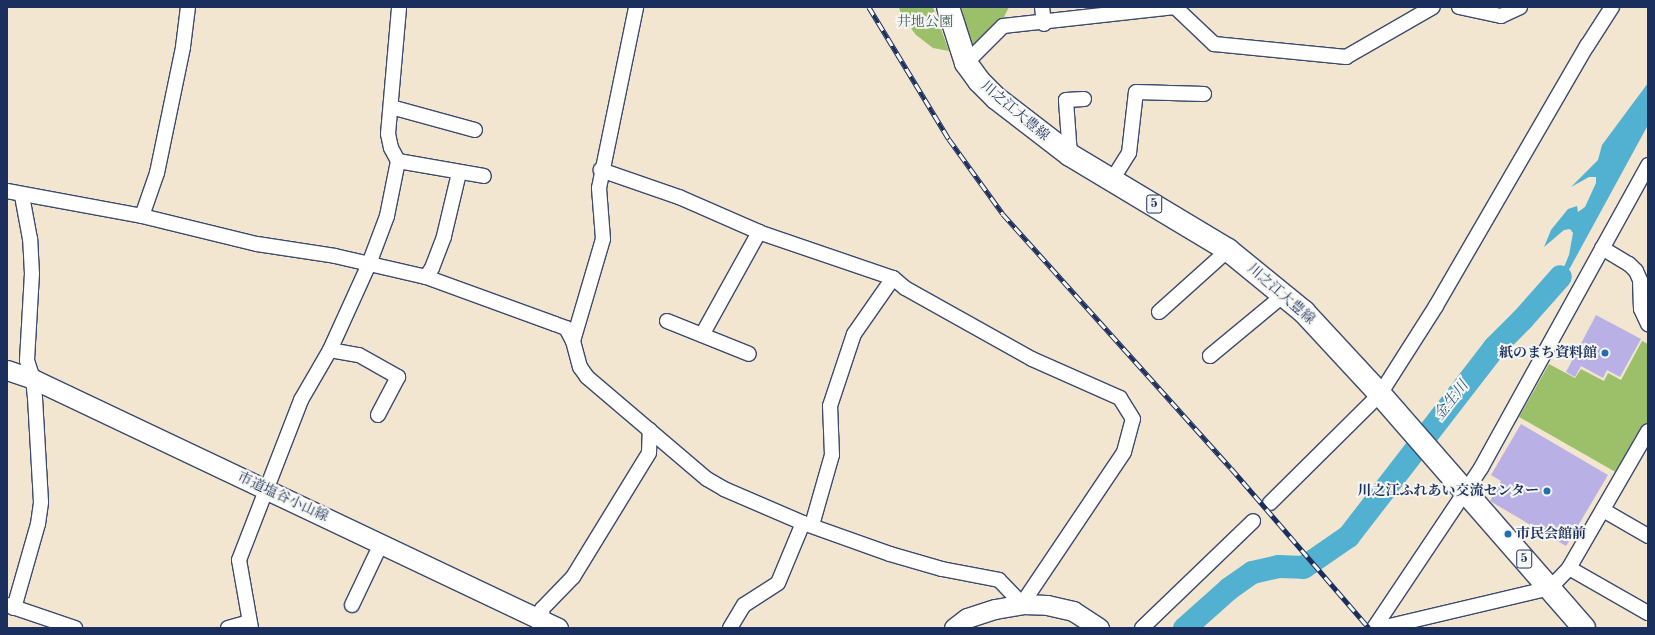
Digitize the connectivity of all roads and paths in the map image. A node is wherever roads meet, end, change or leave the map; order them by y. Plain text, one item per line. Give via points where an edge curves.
1 (188, 7) edge
2 (399, 7) edge
3 (636, 7) edge
4 (948, 7) edge
5 (1042, 7) edge
6 (1433, 7) edge
7 (1459, 7) edge
8 (1520, 7) edge
9 (1612, 7) edge
10 (1044, 24) junction
11 (966, 63) junction
12 (1204, 94) dead end
13 (1084, 99) dead end
14 (391, 107) junction
15 (476, 130) dead end
16 (1070, 155) junction
17 (398, 161) junction
18 (1648, 165) edge
19 (601, 170) junction
20 (458, 173) junction
21 (484, 176) dead end
22 (1112, 180) junction
23 (7, 191) edge
24 (22, 196) junction
25 (142, 216) junction
26 (759, 232) junction
27 (1602, 248) junction
28 (1228, 250) junction
29 (369, 264) junction
30 (426, 277) junction
31 (893, 278) junction
32 (1285, 294) junction
33 (1160, 312) dead end
34 (667, 321) dead end
35 (1648, 324) edge
36 (702, 335) junction
37 (574, 341) junction
38 (330, 350) junction
39 (749, 354) dead end
40 (1210, 356) dead end
41 (7, 370) edge
42 (33, 379) junction
43 (1380, 394) junction
44 (378, 416) dead end
45 (650, 430) junction
46 (1648, 431) edge
47 (265, 488) junction
48 (1464, 491) junction
49 (1270, 503) dead end
50 (1602, 510) junction
51 (1253, 521) dead end
52 (807, 524) junction
53 (1648, 536) edge
54 (381, 544) junction
55 (1569, 568) junction
56 (1550, 588) junction
57 (1022, 604) junction
58 (352, 605) dead end
59 (11, 607) edge
60 (1648, 613) edge
61 (250, 625) edge
62 (547, 626) edge
63 (75, 628) edge
64 (228, 628) edge
65 (730, 628) edge
66 (954, 628) edge
67 (1099, 628) edge
68 (1142, 628) edge
69 (1374, 628) edge
70 (1381, 628) edge
71 (1584, 628) edge

1 - 25 street via 183,47 157,173
2 - 14 street
3 - 19 street
4 - 11 main road, 川之江大豊線 / 5
5 - 10 street
6 - 10 street via 1346,57 1214,44 1175,7
7 - 8 street via 1501,16
9 - 43 street via 1583,52 1436,306
10 - 11 street via 1003,26
11 - 16 main road, 川之江大豊線 / 5 via 996,98
12 - 22 street via 1136,92 1129,153
13 - 16 street via 1066,100
14 - 15 street
14 - 17 street via 388,134 391,148
16 - 22 main road, 川之江大豊線 / 5
17 - 20 street
17 - 29 street via 387,216
18 - 27 street
19 - 26 street via 679,197
19 - 37 street via 599,188 603,239
20 - 21 street
20 - 30 street via 444,236
22 - 28 main road, 川之江大豊線 / 5
23 - 24 street
24 - 25 street
24 - 42 street via 32,267 27,360
25 - 29 street via 257,244
26 - 31 street
26 - 36 street
27 - 35 street via 1636,271 1640,280 1641,309
27 - 48 street via 1481,468
28 - 32 main road, 川之江大豊線 / 5
28 - 33 street
29 - 30 street
29 - 38 street
30 - 37 street via 566,328
31 - 52 street via 854,334 830,406 832,454
31 - 57 street via 905,288 1032,359 1120,398 1134,419 1124,452
32 - 40 street
32 - 43 main road, 川之江大豊線 / 5 via 1310,317
34 - 36 street
36 - 39 street
37 - 45 street via 580,367 587,377
38 - 44 street via 359,355 398,377
38 - 47 street via 300,400
41 - 42 street, 市道塩谷小山線
42 - 47 street, 市道塩谷小山線
42 - 59 street via 41,502 38,524
43 - 48 main road, 川之江大豊線 / 5
43 - 49 street
45 - 52 street via 707,479 724,489
45 - 62 street via 649,453 573,576 542,609
46 - 50 street
47 - 54 street, 市道塩谷小山線
47 - 61 street via 239,560
48 - 56 main road, 川之江大豊線 / 5
48 - 69 street
50 - 53 street
50 - 55 street
51 - 68 street
52 - 57 street via 890,554 942,569 999,580
52 - 65 street via 778,583 744,605
54 - 58 street
54 - 62 street, 市道塩谷小山線
55 - 56 street
55 - 60 street
56 - 70 street
56 - 71 main road, 川之江大豊線 / 5
57 - 66 street via 967,618
57 - 67 street via 1047,604 1073,611
59 - 63 street
61 - 64 street

